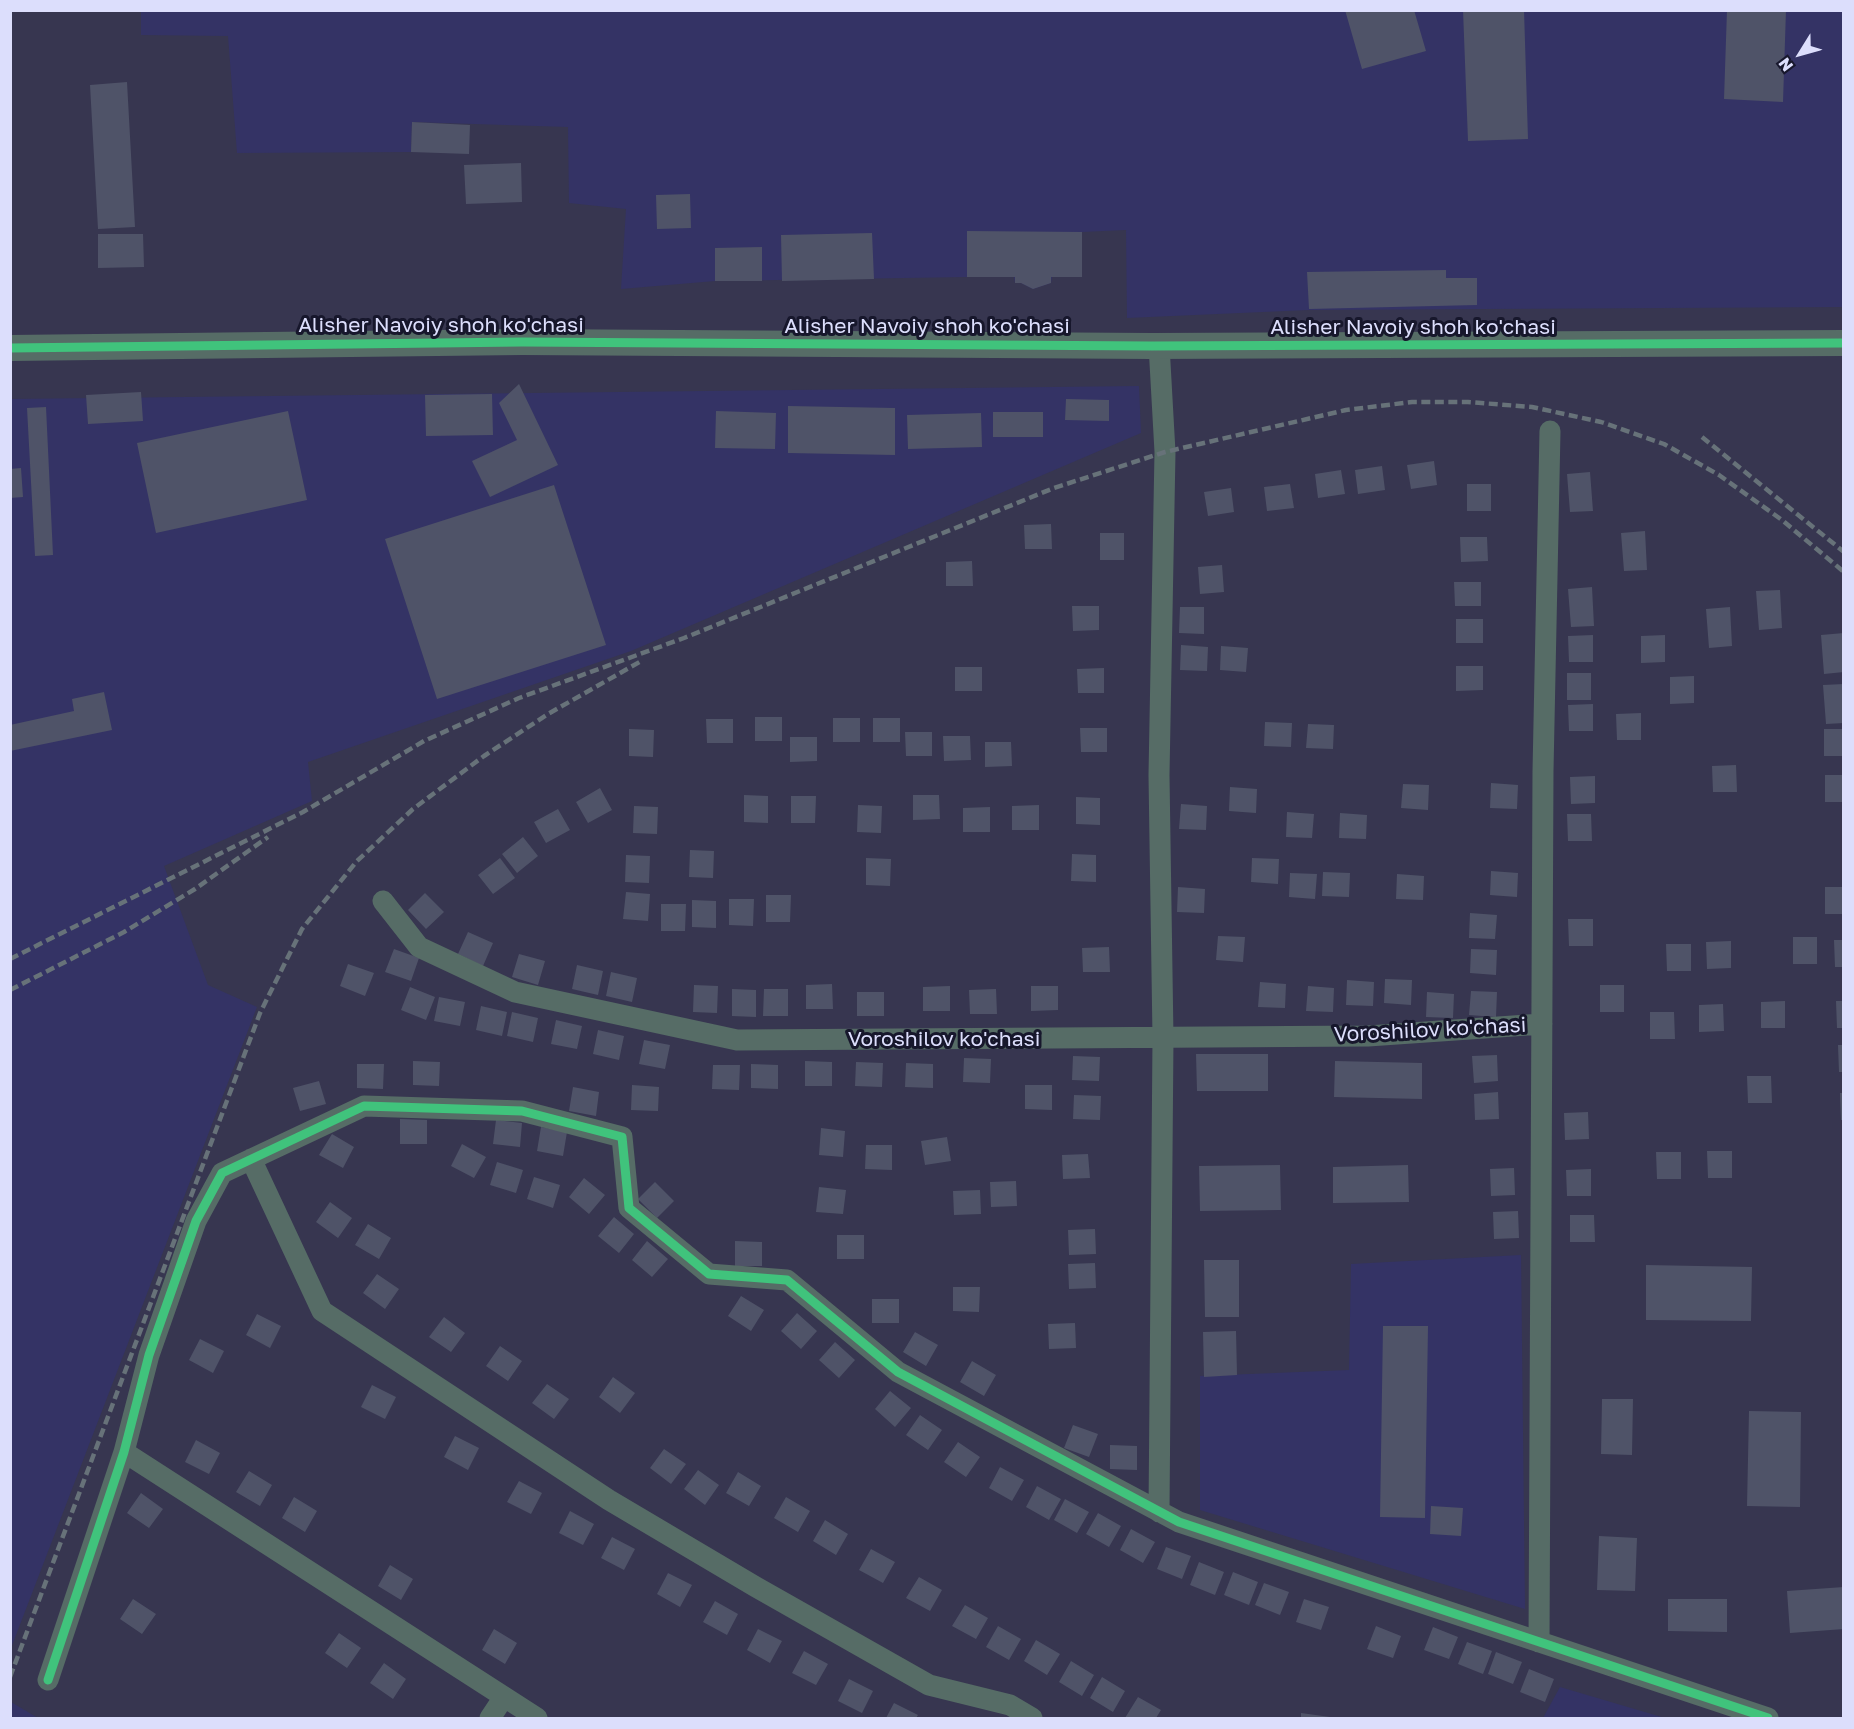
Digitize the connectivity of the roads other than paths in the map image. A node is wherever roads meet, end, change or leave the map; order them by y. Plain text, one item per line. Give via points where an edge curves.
1 (1844, 344) edge
2 (1159, 345) junction
3 (10, 348) edge
4 (1550, 431) dead end
5 (383, 901) dead end
6 (1542, 1024) junction
7 (1163, 1038) junction
8 (251, 1159) junction
9 (124, 1452) junction
10 (1159, 1512) junction
11 (1539, 1642) junction
12 (48, 1680) dead end
13 (504, 1697) junction
14 (490, 1719) edge
15 (537, 1719) edge
16 (1032, 1719) edge
17 (1768, 1719) edge

1 - 2 street, Alisher Navoiy shoh ko'chasi
2 - 3 street, Alisher Navoiy shoh ko'chasi via 522,342
2 - 7 street via 1165,453 1159,775
4 - 6 street
5 - 7 street, Voroshilov ko'chasi via 419,947 515,992 737,1040
6 - 7 street, Voroshilov ko'chasi via 1368,1036
6 - 11 street
7 - 10 street
8 - 9 street via 222,1173 196,1221 149,1355
8 - 10 street via 364,1106 522,1111 622,1137 629,1208 709,1274 787,1280 898,1372
8 - 16 street via 322,1311 609,1500 756,1587 929,1685 1010,1705
9 - 12 street
9 - 13 street
10 - 11 street
11 - 17 street
13 - 14 street
13 - 15 street

